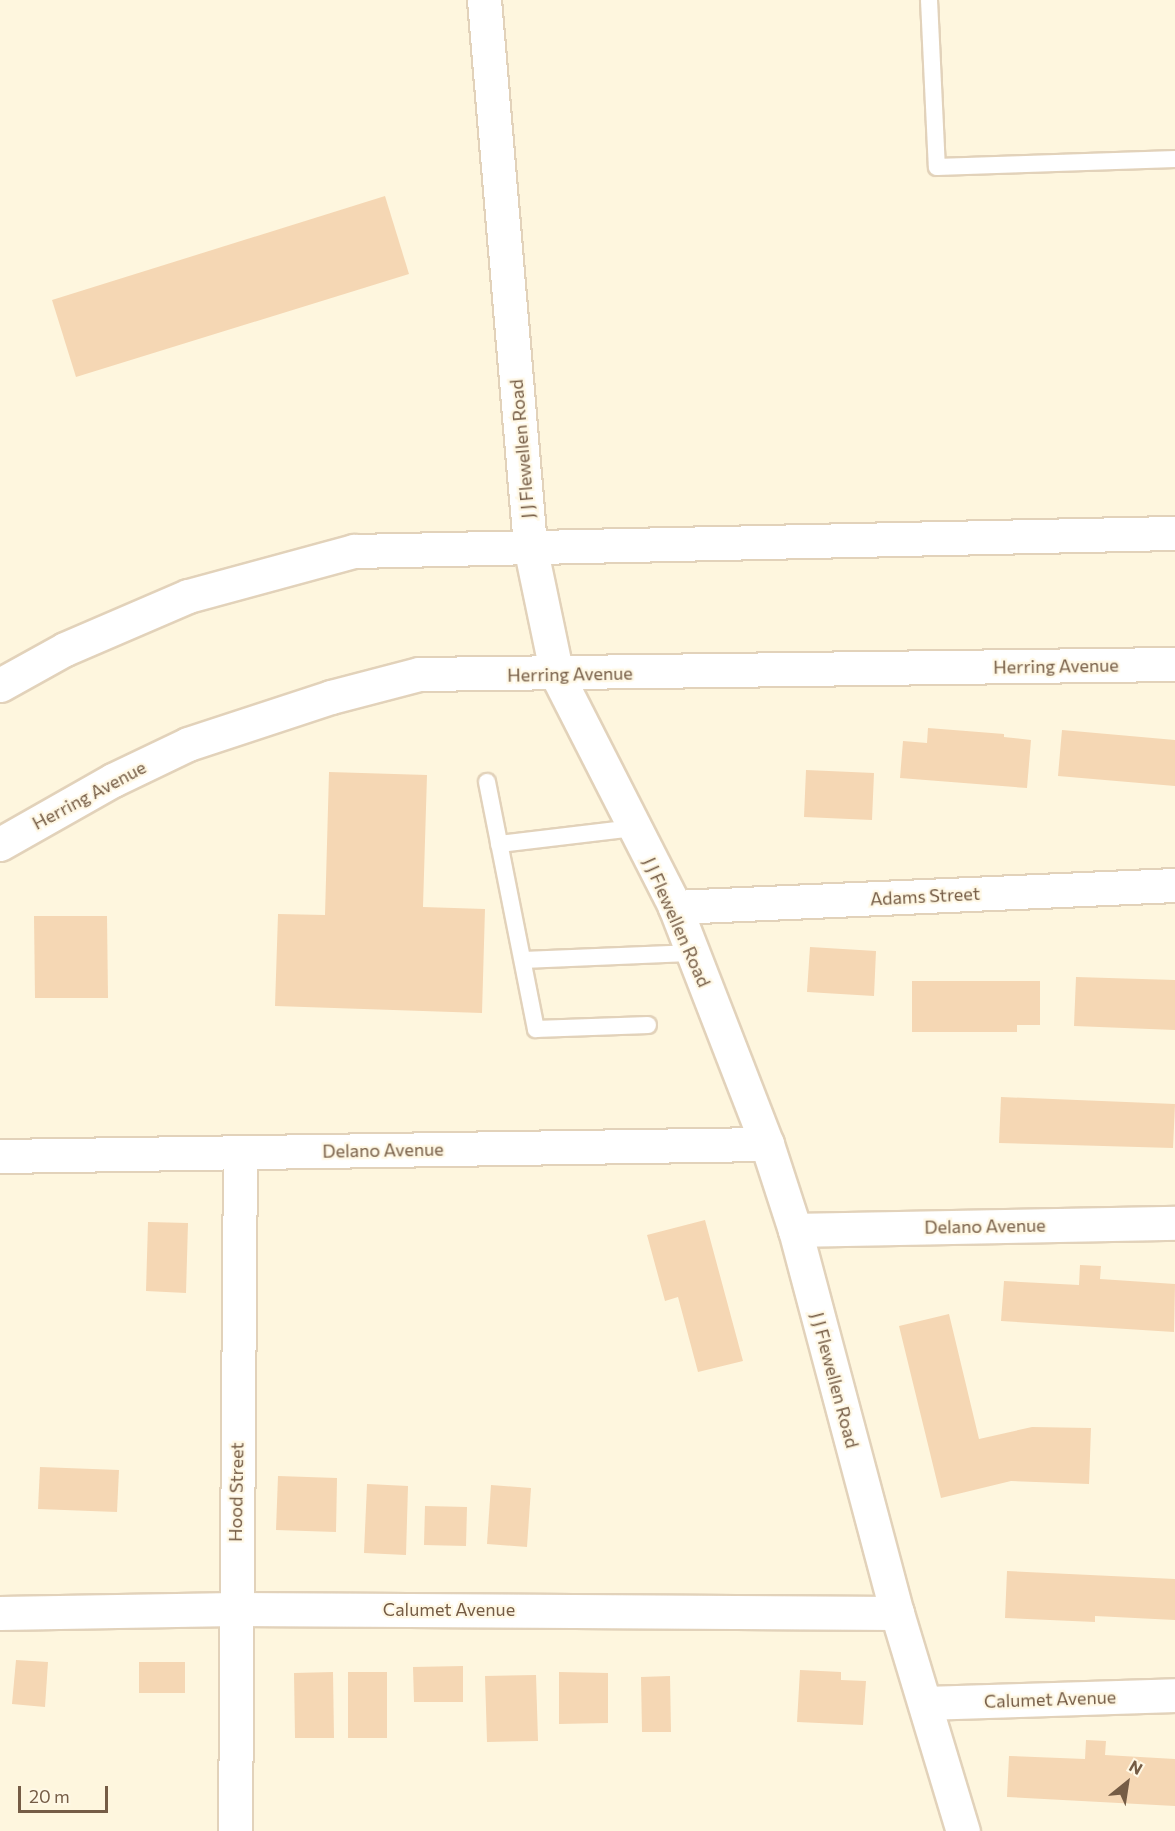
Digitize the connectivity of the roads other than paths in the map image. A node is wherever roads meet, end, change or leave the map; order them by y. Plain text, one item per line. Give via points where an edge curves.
1 (484, 0) edge
2 (929, 0) edge
3 (1175, 159) edge
4 (1175, 533) edge
5 (530, 546) junction
6 (1175, 664) edge
7 (557, 675) junction
8 (0, 685) edge
9 (487, 782) dead end
10 (634, 828) junction
11 (0, 844) edge
12 (500, 844) junction
13 (1175, 885) edge
14 (675, 908) junction
15 (693, 953) junction
16 (525, 960) junction
17 (648, 1025) dead end
18 (767, 1144) junction
19 (240, 1152) junction
20 (0, 1156) edge
21 (1175, 1223) edge
22 (795, 1230) junction
23 (235, 1609) junction
24 (0, 1613) edge
25 (897, 1613) junction
26 (1175, 1695) edge
27 (926, 1703) junction
28 (235, 1831) edge
29 (963, 1831) edge

1 - 5 street, J J Flewellen Road
2 - 3 lane via 937,167
4 - 5 street via 611,548
5 - 7 street, J J Flewellen Road
5 - 8 street via 354,551 259,574 188,596 65,649
6 - 7 street, Herring Avenue
7 - 10 street, J J Flewellen Road
7 - 11 street, Herring Avenue via 419,674 267,716 188,744
9 - 12 lane
10 - 12 lane
10 - 14 street, J J Flewellen Road
12 - 16 lane
13 - 14 street, Adams Street
14 - 15 street, J J Flewellen Road
15 - 16 lane
15 - 18 street, J J Flewellen Road
16 - 17 lane via 536,1029
18 - 19 street, Delano Avenue
18 - 22 street, J J Flewellen Road
19 - 20 street, Delano Avenue
19 - 23 street, Hood Street
21 - 22 street, Delano Avenue
22 - 25 street, J J Flewellen Road
23 - 24 street, Calumet Avenue
23 - 25 street, Calumet Avenue
23 - 28 street, Hood Street
25 - 27 street, J J Flewellen Road
26 - 27 street, Calumet Avenue
27 - 29 street, J J Flewellen Road

